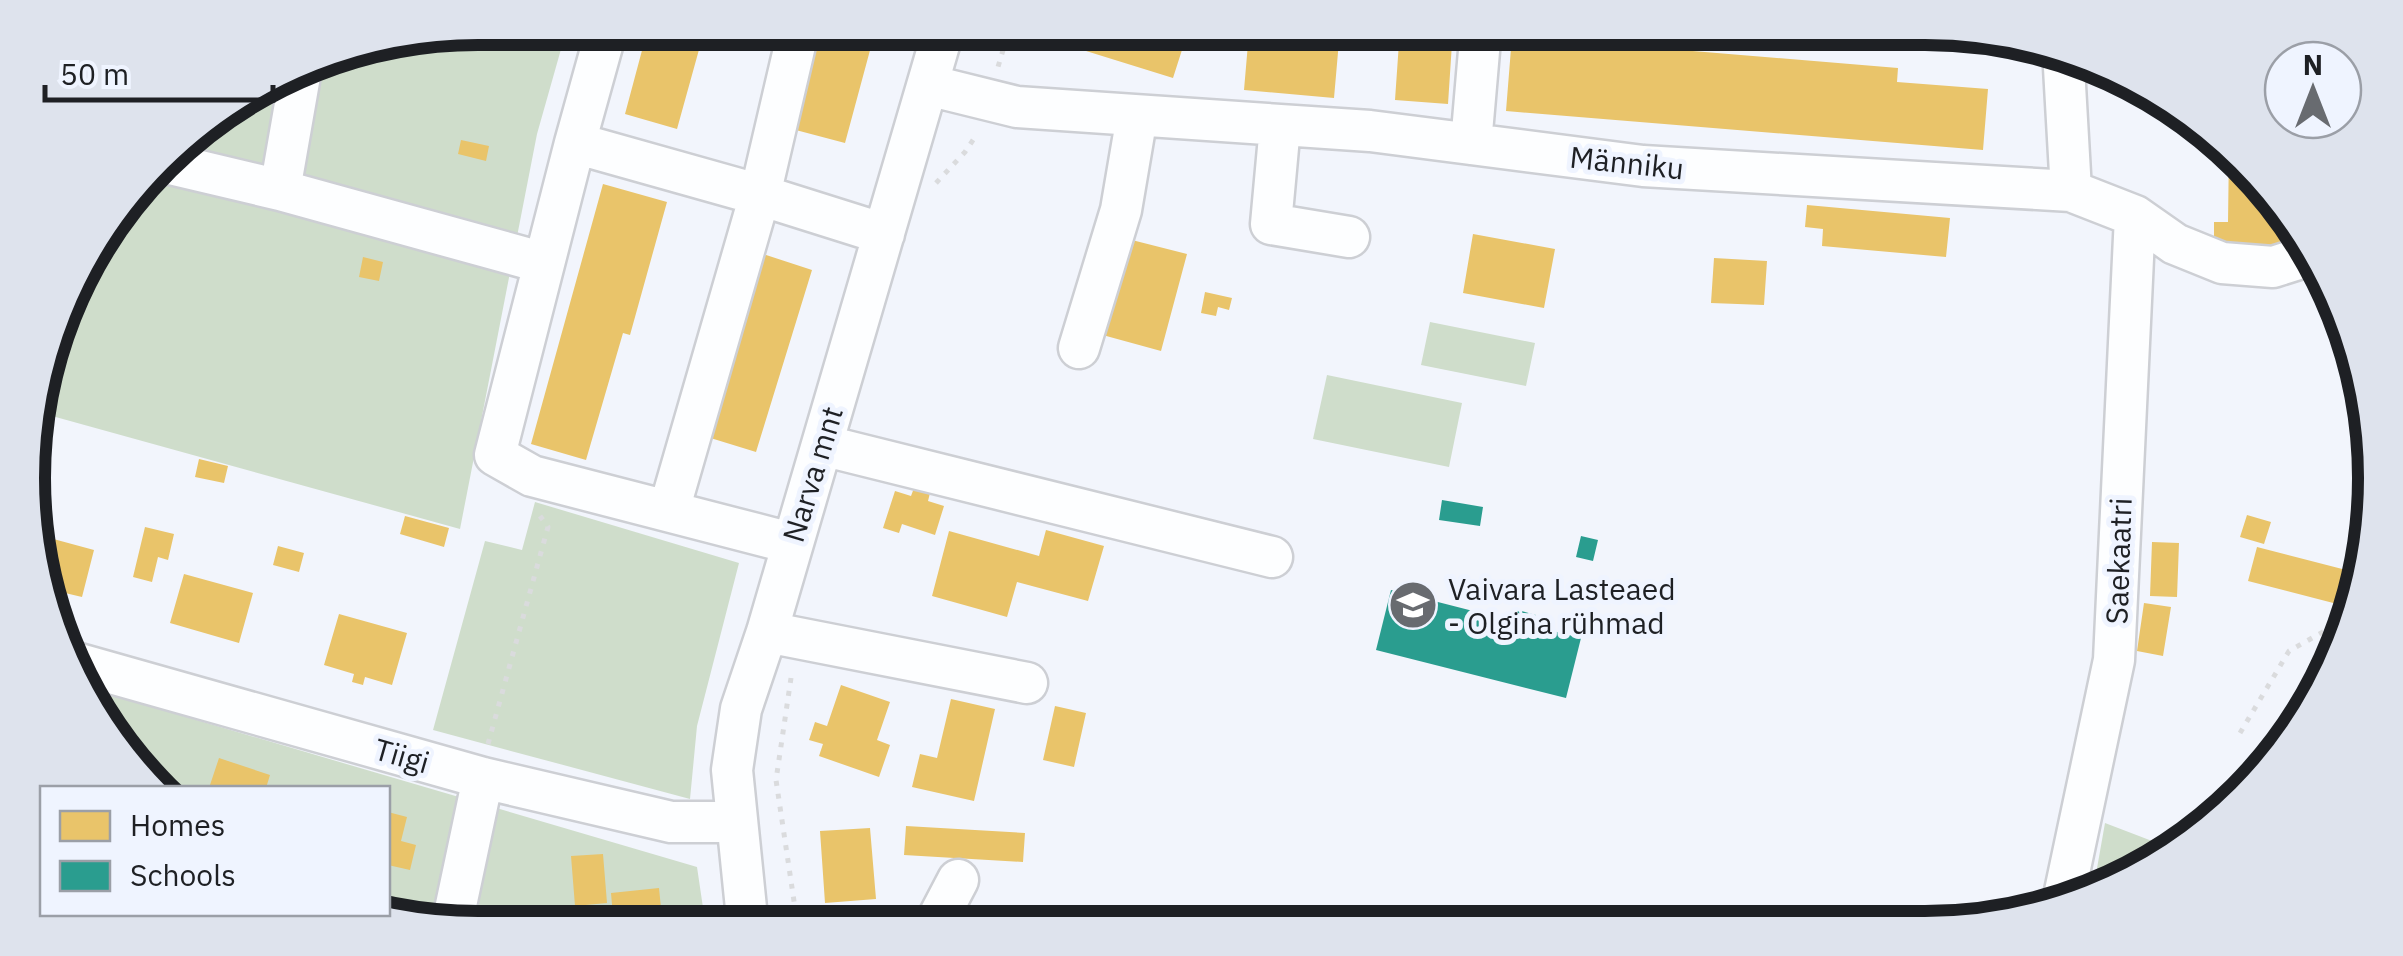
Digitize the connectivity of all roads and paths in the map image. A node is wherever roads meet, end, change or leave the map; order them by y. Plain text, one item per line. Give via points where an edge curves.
1 (602, 45) edge
2 (795, 45) edge
3 (939, 45) edge
4 (1480, 45) edge
5 (2064, 68) edge
6 (299, 84) edge
7 (928, 84) junction
8 (1138, 116) junction
9 (1280, 126) junction
10 (576, 143) junction
11 (1471, 144) junction
12 (178, 166) edge
13 (280, 190) junction
14 (2071, 192) junction
15 (760, 194) junction
16 (2135, 216) junction
17 (884, 234) junction
18 (1350, 237) dead end
19 (2298, 259) edge
20 (544, 263) junction
21 (1079, 348) dead end
22 (822, 445) junction
23 (544, 479) junction
24 (669, 510) junction
25 (791, 542) junction
26 (1272, 557) dead end
27 (2331, 627) edge
28 (767, 632) junction
29 (88, 667) edge
30 (1026, 683) dead end
31 (2240, 732) dead end
32 (481, 778) junction
33 (736, 822) junction
34 (958, 880) dead end
35 (2067, 887) edge
36 (455, 910) edge
37 (746, 911) edge
38 (942, 911) edge

1 - 10 street
2 - 15 street
3 - 7 street, Narva mnt
4 - 11 street
5 - 14 street
6 - 13 street
7 - 8 street, Männiku via 1017,107
7 - 17 street, Narva mnt
8 - 9 street, Männiku
8 - 21 street via 1121,210
9 - 11 street, Männiku
9 - 18 street via 1271,224
10 - 15 street
10 - 20 street
11 - 14 street, Männiku via 1643,166
12 - 13 street
13 - 20 street
14 - 16 street, Männiku
15 - 17 street
15 - 24 street
16 - 19 street, Männiku via 2174,244 2222,264 2273,267
16 - 35 street, Saekaatri via 2114,660
17 - 22 street, Narva mnt
20 - 23 street via 494,456
22 - 25 street, Narva mnt
22 - 26 street
23 - 24 street
23 - 32 path via 538,512 548,528
24 - 25 street
25 - 28 street, Narva mnt
27 - 31 path via 2289,650
28 - 30 street
28 - 33 street, Narva mnt via 741,709 732,770
29 - 32 street, Tiigi
32 - 33 street, Tiigi via 671,822
32 - 36 street
33 - 37 street, Narva mnt
34 - 38 street

